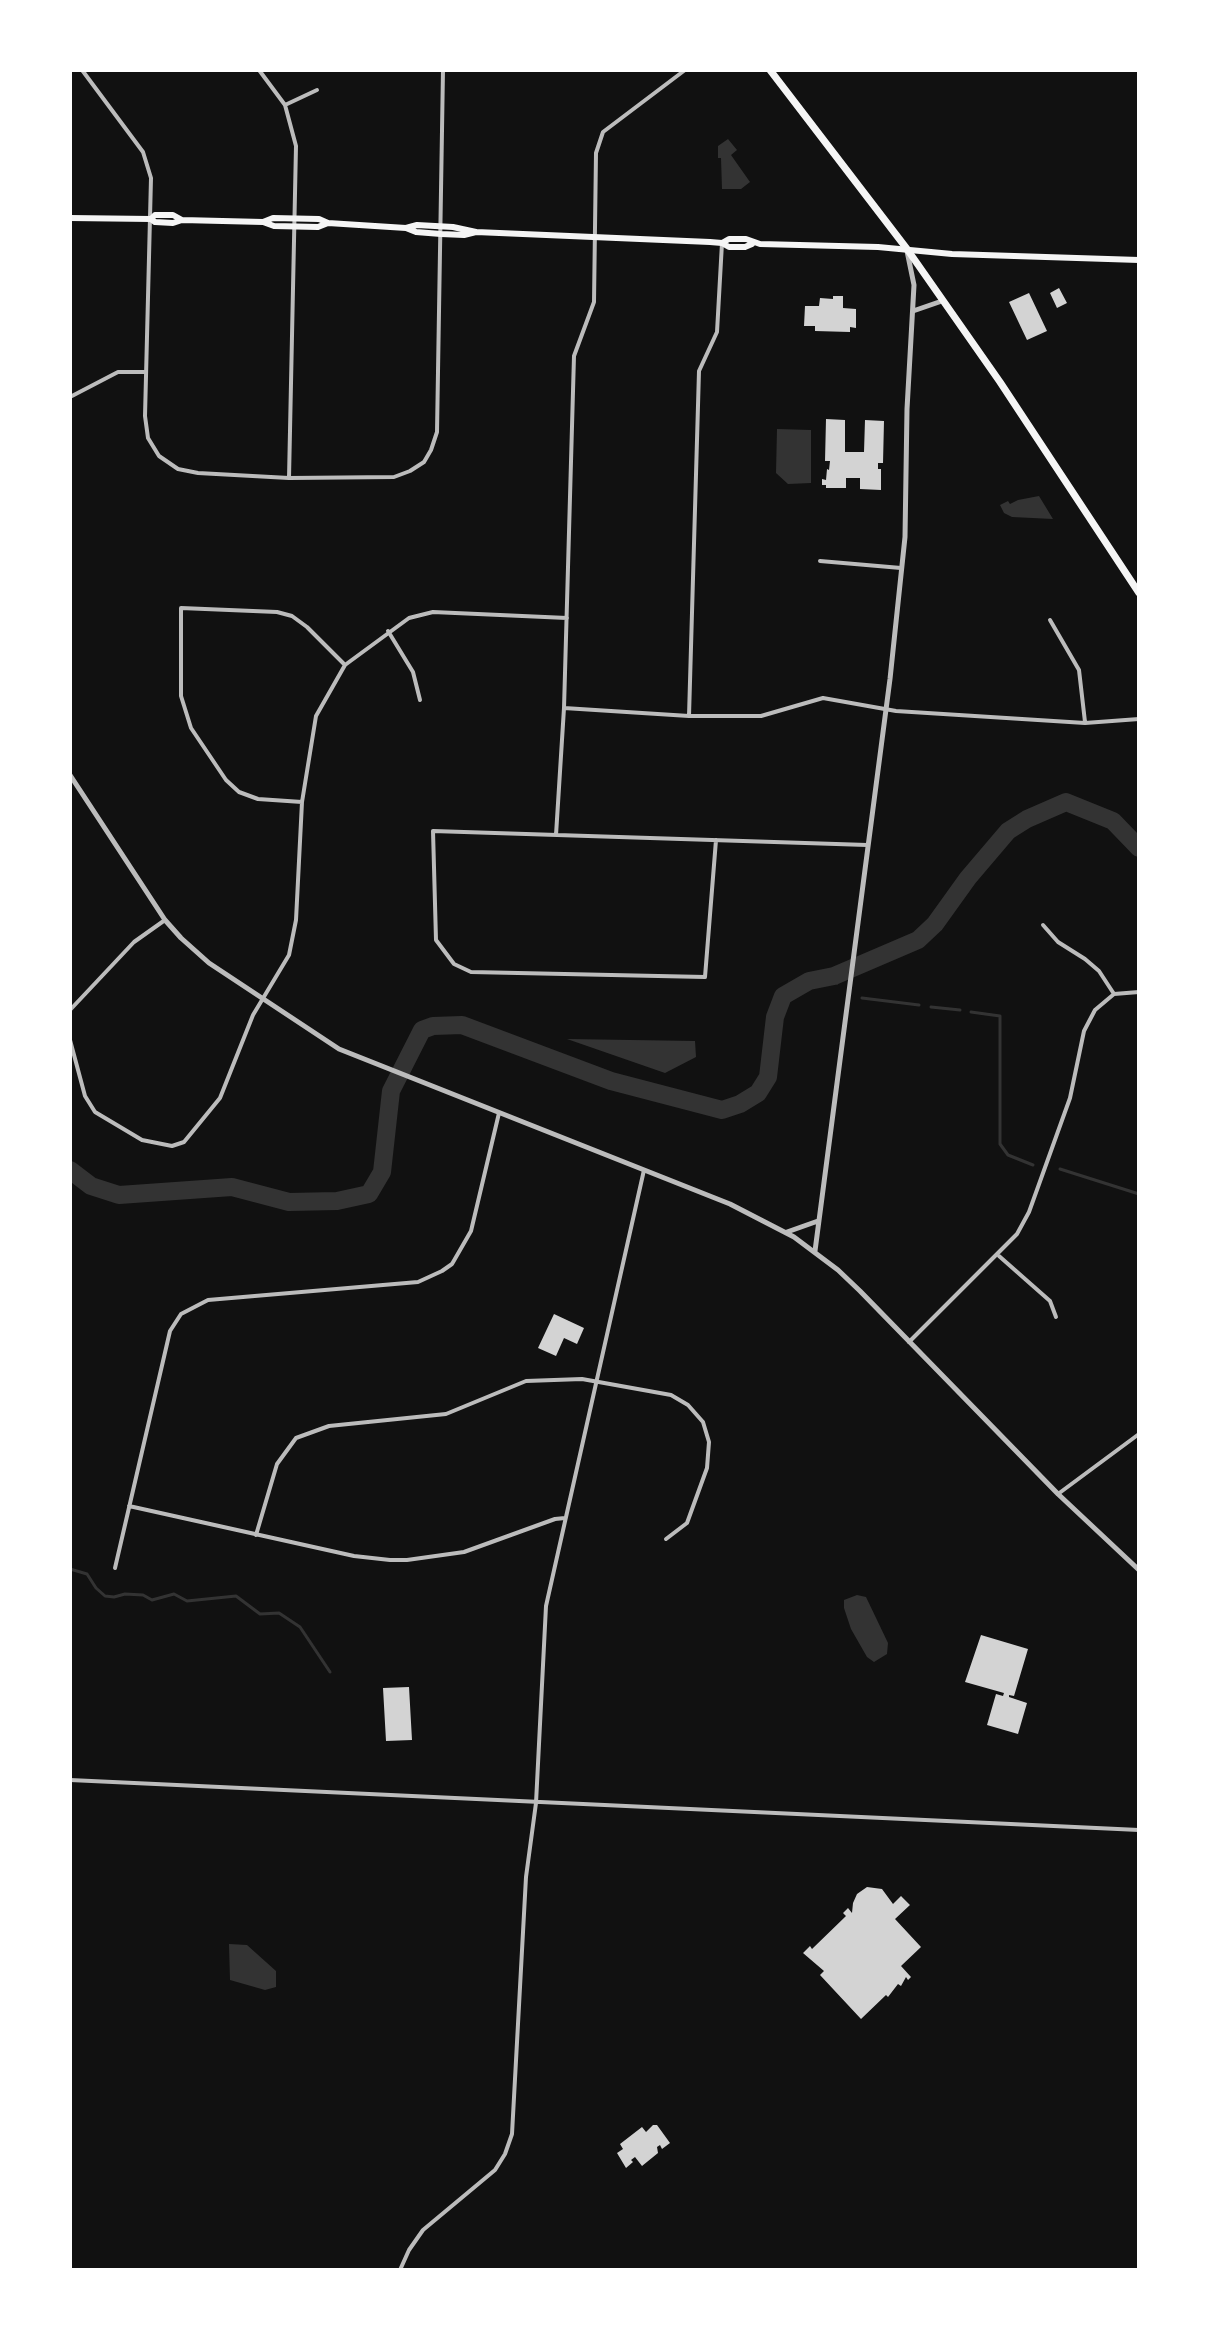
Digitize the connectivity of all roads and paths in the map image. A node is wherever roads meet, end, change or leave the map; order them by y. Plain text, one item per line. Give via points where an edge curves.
1 (82, 70) edge
2 (259, 70) edge
3 (443, 70) edge
4 (685, 70) edge
5 (770, 70) edge
6 (317, 90) dead end
7 (285, 105) junction
8 (70, 218) edge
9 (296, 218) junction
10 (151, 219) junction
11 (263, 222) junction
12 (328, 223) junction
13 (296, 227) junction
14 (441, 230) junction
15 (596, 238) junction
16 (722, 243) junction
17 (907, 249) junction
18 (1139, 260) edge
19 (942, 301) junction
20 (912, 311) junction
21 (146, 372) junction
22 (70, 397) edge
23 (289, 478) junction
24 (820, 561) dead end
25 (902, 568) junction
26 (1139, 593) edge
27 (567, 618) junction
28 (1050, 620) dead end
29 (388, 631) junction
30 (345, 665) junction
31 (420, 700) dead end
32 (564, 708) junction
33 (886, 710) junction
34 (689, 716) junction
35 (1139, 719) edge
36 (1085, 723) junction
37 (70, 775) edge
38 (302, 802) junction
39 (556, 835) junction
40 (716, 840) junction
41 (867, 845) junction
42 (165, 920) junction
43 (1043, 925) dead end
44 (1139, 992) edge
45 (1114, 994) junction
46 (261, 1000) junction
47 (70, 1010) edge
48 (70, 1040) edge
49 (499, 1113) junction
50 (644, 1170) junction
51 (819, 1221) junction
52 (787, 1232) junction
53 (815, 1251) junction
54 (999, 1256) junction
55 (1056, 1317) dead end
56 (909, 1342) junction
57 (596, 1380) junction
58 (1139, 1434) edge
59 (1058, 1494) junction
60 (129, 1506) junction
61 (565, 1518) junction
62 (256, 1535) junction
63 (666, 1539) dead end
64 (115, 1568) dead end
65 (1139, 1570) edge
66 (70, 1780) edge
67 (536, 1803) junction
68 (1139, 1830) edge
69 (400, 2270) edge

1 - 10 street via 143,152 151,178
2 - 7 street
3 - 14 street
4 - 15 street via 603,132 596,153
5 - 17 main road
6 - 7 street
7 - 9 street via 296,146
8 - 10 main road
9 - 11 main road
9 - 12 main road
9 - 13 street
10 - 11 main road via 173,215 182,220
10 - 21 street
11 - 13 main road
12 - 13 main road
12 - 14 main road
13 - 23 street
14 - 15 main road
14 - 23 street via 437,432 424,462 394,477
15 - 16 main road
15 - 27 street via 594,302 574,356
16 - 17 main road
16 - 34 street via 717,332 699,371
17 - 18 main road
17 - 19 main road
17 - 20 street via 914,285
19 - 20 street
19 - 26 main road
20 - 25 street
21 - 22 street via 118,372
21 - 23 street via 148,438 159,456 178,469 198,473
24 - 25 street
25 - 33 street
27 - 29 street via 433,612
27 - 32 street
28 - 36 street via 1079,670
29 - 30 street
29 - 31 street via 413,672
30 - 38 street via 316,716
30 - 38 street via 292,616 181,608 181,696 191,728 239,792
32 - 34 street
32 - 39 street
33 - 34 street via 823,698 761,716
33 - 36 street
33 - 41 street
35 - 36 street
37 - 42 street
38 - 46 street via 295,931 284,967
39 - 40 street
39 - 40 street via 433,831 436,940 454,964 486,973 705,977
40 - 41 street
41 - 51 street
42 - 46 street via 194,951
42 - 47 street via 134,942
43 - 45 street via 1092,965
44 - 45 street
45 - 54 street via 1095,1010 1084,1031 1070,1098 1029,1212
46 - 48 street via 220,1098 178,1145 142,1140 95,1112 85,1096
46 - 49 street via 339,1049
49 - 50 street
49 - 60 street via 471,1231 442,1271 418,1282 218,1298 181,1314 170,1331
50 - 52 street
50 - 57 street
51 - 52 street
51 - 53 street
52 - 53 street
53 - 56 street
54 - 55 street via 1050,1301
54 - 56 street
56 - 59 street
57 - 61 street
57 - 62 street via 526,1381 446,1414 329,1426 296,1438 277,1464
57 - 63 street via 671,1395 703,1422 709,1442 707,1468 687,1523
58 - 59 street
59 - 65 street
60 - 62 street
60 - 64 street
61 - 62 street via 464,1552 407,1560 354,1556
61 - 67 street via 544,1618
66 - 67 street
67 - 68 street
67 - 69 street via 526,1877 509,2144 483,2183 423,2230

